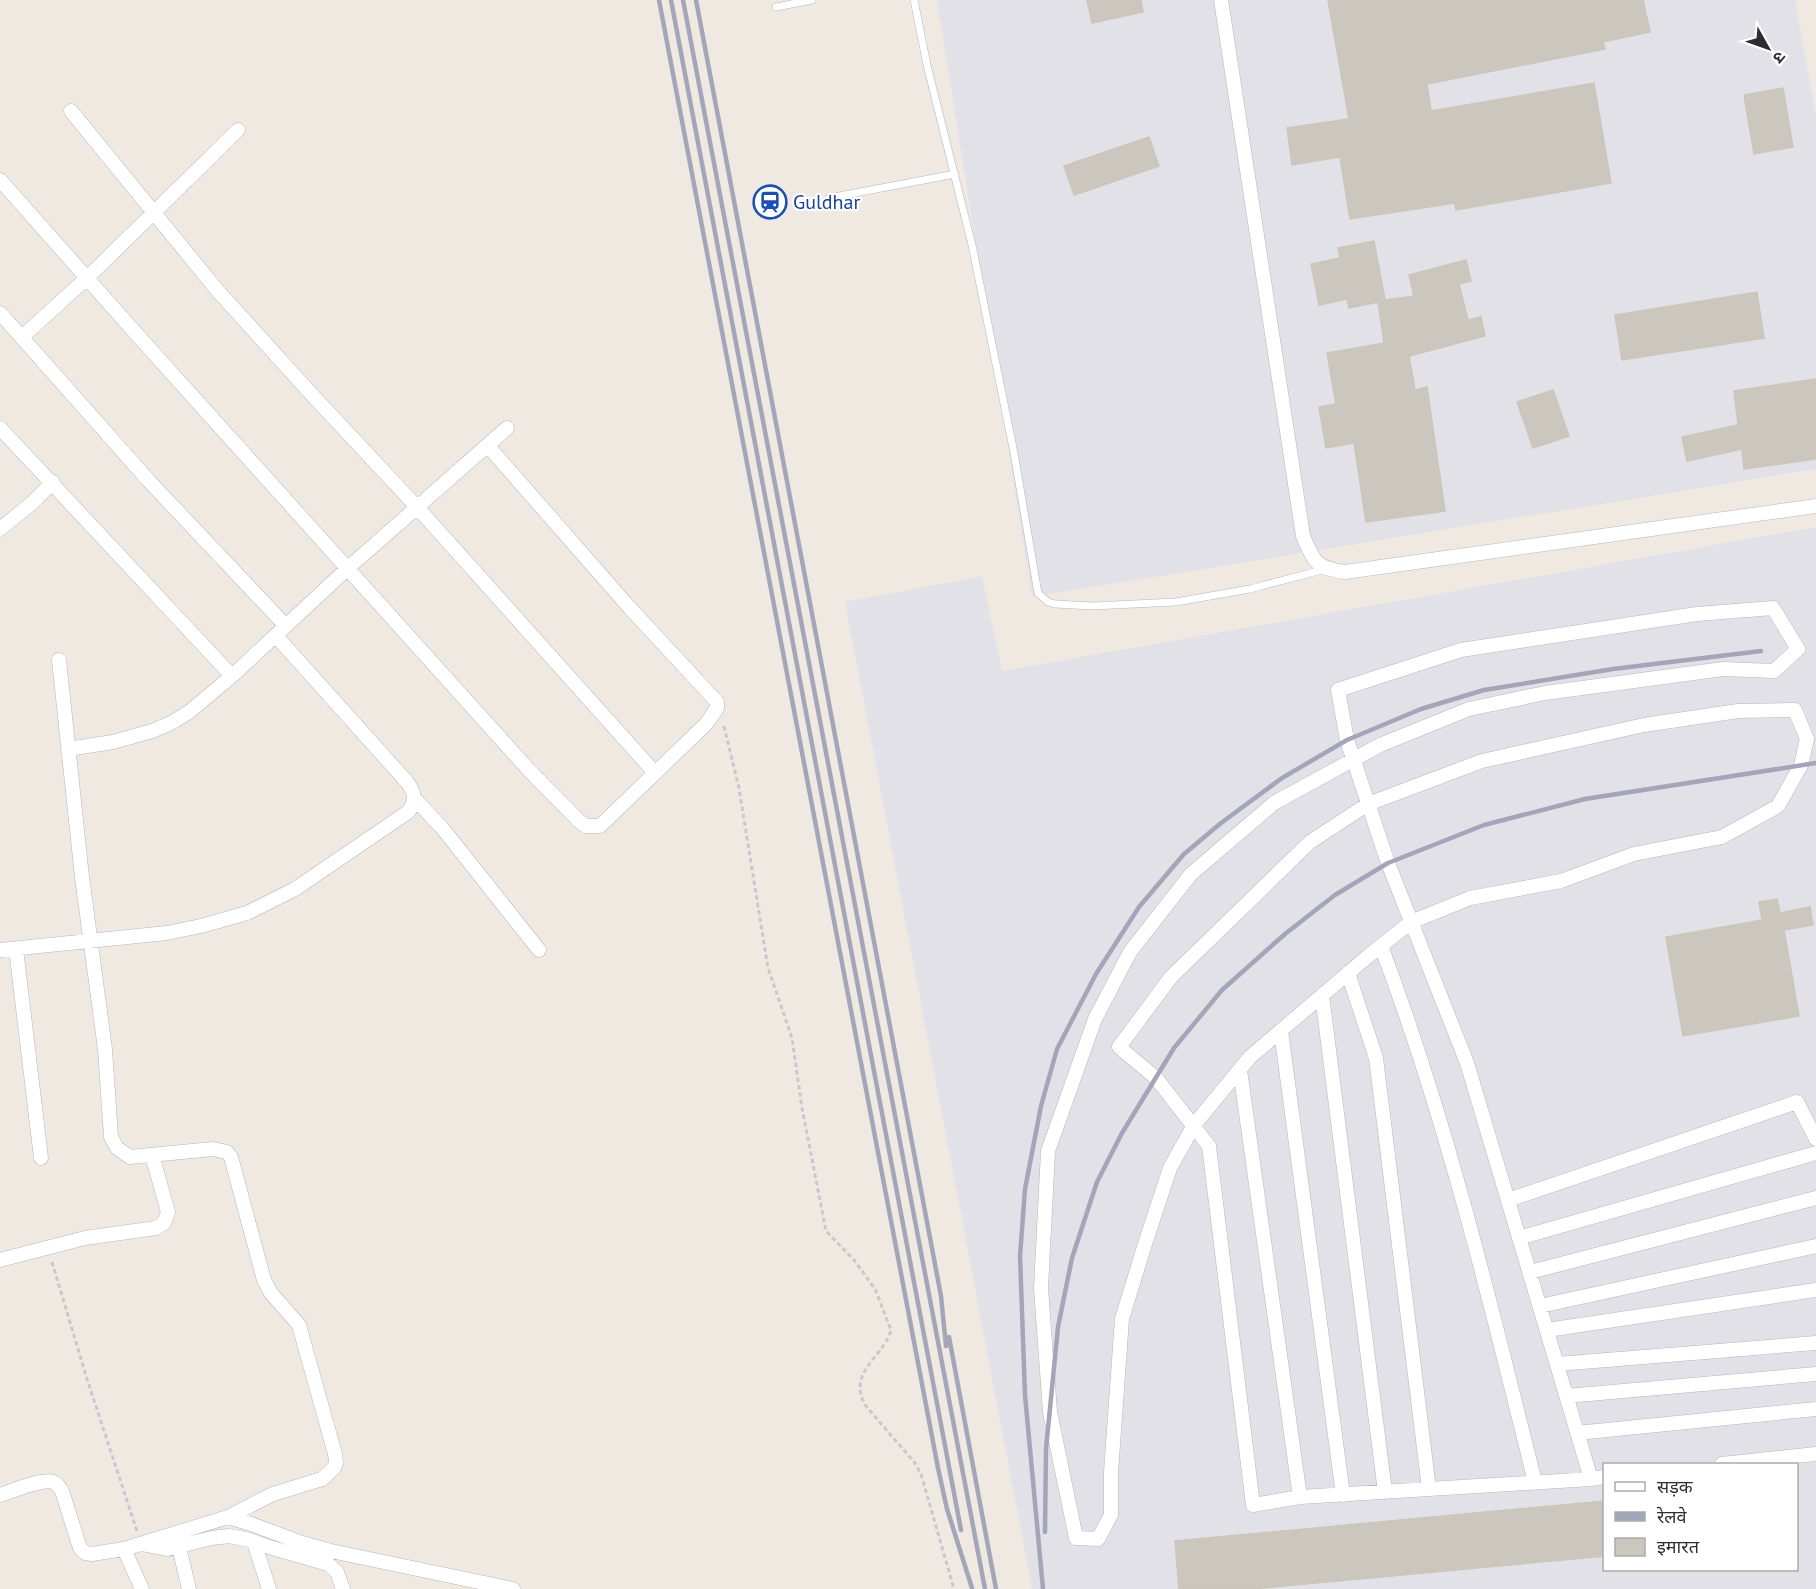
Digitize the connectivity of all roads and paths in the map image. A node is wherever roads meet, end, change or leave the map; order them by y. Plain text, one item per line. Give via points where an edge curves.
1 (812, 0) edge
2 (914, 0) edge
3 (1221, 0) edge
4 (776, 7) dead end
5 (71, 111) dead end
6 (238, 130) dead end
7 (955, 174) junction
8 (0, 180) edge
9 (829, 198) dead end
10 (153, 213) junction
11 (87, 278) junction
12 (0, 313) edge
13 (22, 337) junction
14 (0, 428) edge
15 (507, 428) dead end
16 (488, 446) junction
17 (52, 482) junction
18 (1816, 506) edge
19 (417, 507) junction
20 (0, 529) edge
21 (348, 568) junction
22 (1326, 569) junction
23 (281, 631) junction
24 (59, 660) dead end
25 (232, 676) junction
26 (716, 710) junction
27 (68, 749) junction
28 (1353, 759) junction
29 (655, 773) junction
30 (415, 799) junction
31 (1368, 804) junction
32 (1411, 922) junction
33 (91, 940) junction
34 (1381, 945) junction
35 (0, 948) edge
36 (16, 949) junction
37 (539, 950) dead end
38 (1348, 973) junction
39 (1322, 995) junction
40 (1281, 1031) junction
41 (1240, 1070) junction
42 (1194, 1125) junction
43 (1816, 1139) edge
44 (1816, 1153) edge
45 (152, 1155) junction
46 (40, 1158) dead end
47 (1816, 1198) edge
48 (1508, 1200) junction
49 (1520, 1238) junction
50 (47, 1246) junction
51 (1816, 1246) edge
52 (0, 1260) edge
53 (1530, 1272) junction
54 (1816, 1290) edge
55 (1540, 1306) junction
56 (1547, 1330) junction
57 (1816, 1343) edge
58 (1557, 1364) junction
59 (1816, 1374) edge
60 (1566, 1396) junction
61 (1816, 1409) edge
62 (1577, 1433) junction
63 (1816, 1454) edge
64 (1731, 1463) edge
65 (1598, 1478) edge
66 (1535, 1482) junction
67 (1429, 1489) junction
68 (1385, 1492) junction
69 (0, 1495) edge
70 (1343, 1495) junction
71 (1300, 1497) junction
72 (228, 1517) junction
73 (254, 1542) junction
74 (141, 1544) junction
75 (179, 1547) junction
76 (124, 1549) junction
77 (142, 1589) edge
78 (189, 1589) edge
79 (269, 1589) edge
80 (343, 1589) edge
81 (513, 1589) edge
82 (954, 1589) edge

1 - 4 lane
2 - 7 lane
3 - 22 street via 1303,536 1312,558
5 - 10 street
6 - 10 street
7 - 9 lane
7 - 22 lane via 1042,598 1055,604 1093,606 1176,602 1250,590
8 - 11 street
10 - 11 street
10 - 19 street via 224,298
11 - 13 street
11 - 21 street
12 - 13 street
13 - 23 street
14 - 17 street
15 - 16 street
16 - 19 street
16 - 26 street via 712,695 717,702
17 - 20 street
17 - 25 street
18 - 22 street via 1345,573
19 - 21 street
19 - 29 street
21 - 23 street
21 - 29 street via 528,769 586,826 600,826
23 - 25 street
23 - 30 street via 407,782
24 - 27 street
25 - 27 street via 171,723 133,737
26 - 29 street
26 - 82 path via 726,730 739,788 768,968 792,1038 826,1231 875,1289 891,1330 864,1371 861,1397 921,1474
27 - 33 street
28 - 28 street via 1338,690 1461,650 1697,614 1773,608 1798,648 1774,671 1723,669 1545,693 1469,709
28 - 31 street
28 - 42 street via 1274,803 1191,874 1130,952 1095,1019 1048,1150 1041,1288 1050,1412 1076,1538 1098,1539 1111,1515 1122,1319 1170,1168
30 - 33 street via 408,812 295,889 260,908 167,933
30 - 37 street
31 - 32 street
31 - 32 street via 1482,761 1644,725 1738,711 1795,710 1807,739 1801,765 1778,806 1722,837 1634,854 1561,881 1470,898
31 - 42 street via 1302,849 1172,977 1119,1047 1156,1078
32 - 34 street
32 - 48 street via 1467,1063
33 - 36 street
33 - 45 street via 111,1137 117,1148 130,1157
34 - 38 street
34 - 66 street via 1407,1015 1473,1232
35 - 36 street
36 - 46 street
38 - 39 street
38 - 67 street via 1376,1058
39 - 40 street
39 - 68 street
40 - 41 street
40 - 70 street
41 - 42 street
41 - 71 street
42 - 71 street via 1209,1146 1253,1505
43 - 48 street via 1797,1102
44 - 49 street
45 - 50 street via 168,1212 164,1224
45 - 72 street via 213,1149 231,1157 264,1280 299,1325 335,1454 334,1468 322,1479 273,1494
47 - 53 street
48 - 49 street
49 - 53 street
50 - 52 street
50 - 74 path
51 - 55 street
53 - 55 street
54 - 56 street
55 - 56 street
56 - 58 street
57 - 58 street
58 - 60 street
59 - 60 street
60 - 62 street
61 - 62 street
62 - 65 street
63 - 64 street
65 - 66 street
66 - 67 street
67 - 68 street
68 - 70 street
69 - 76 street via 44,1481 53,1482 63,1494 80,1548 92,1554
70 - 71 street
72 - 74 street
72 - 81 street via 331,1551
73 - 75 street via 222,1536
73 - 79 street
73 - 80 street via 328,1564 337,1572
74 - 75 street
74 - 76 street
75 - 78 street
76 - 77 street

